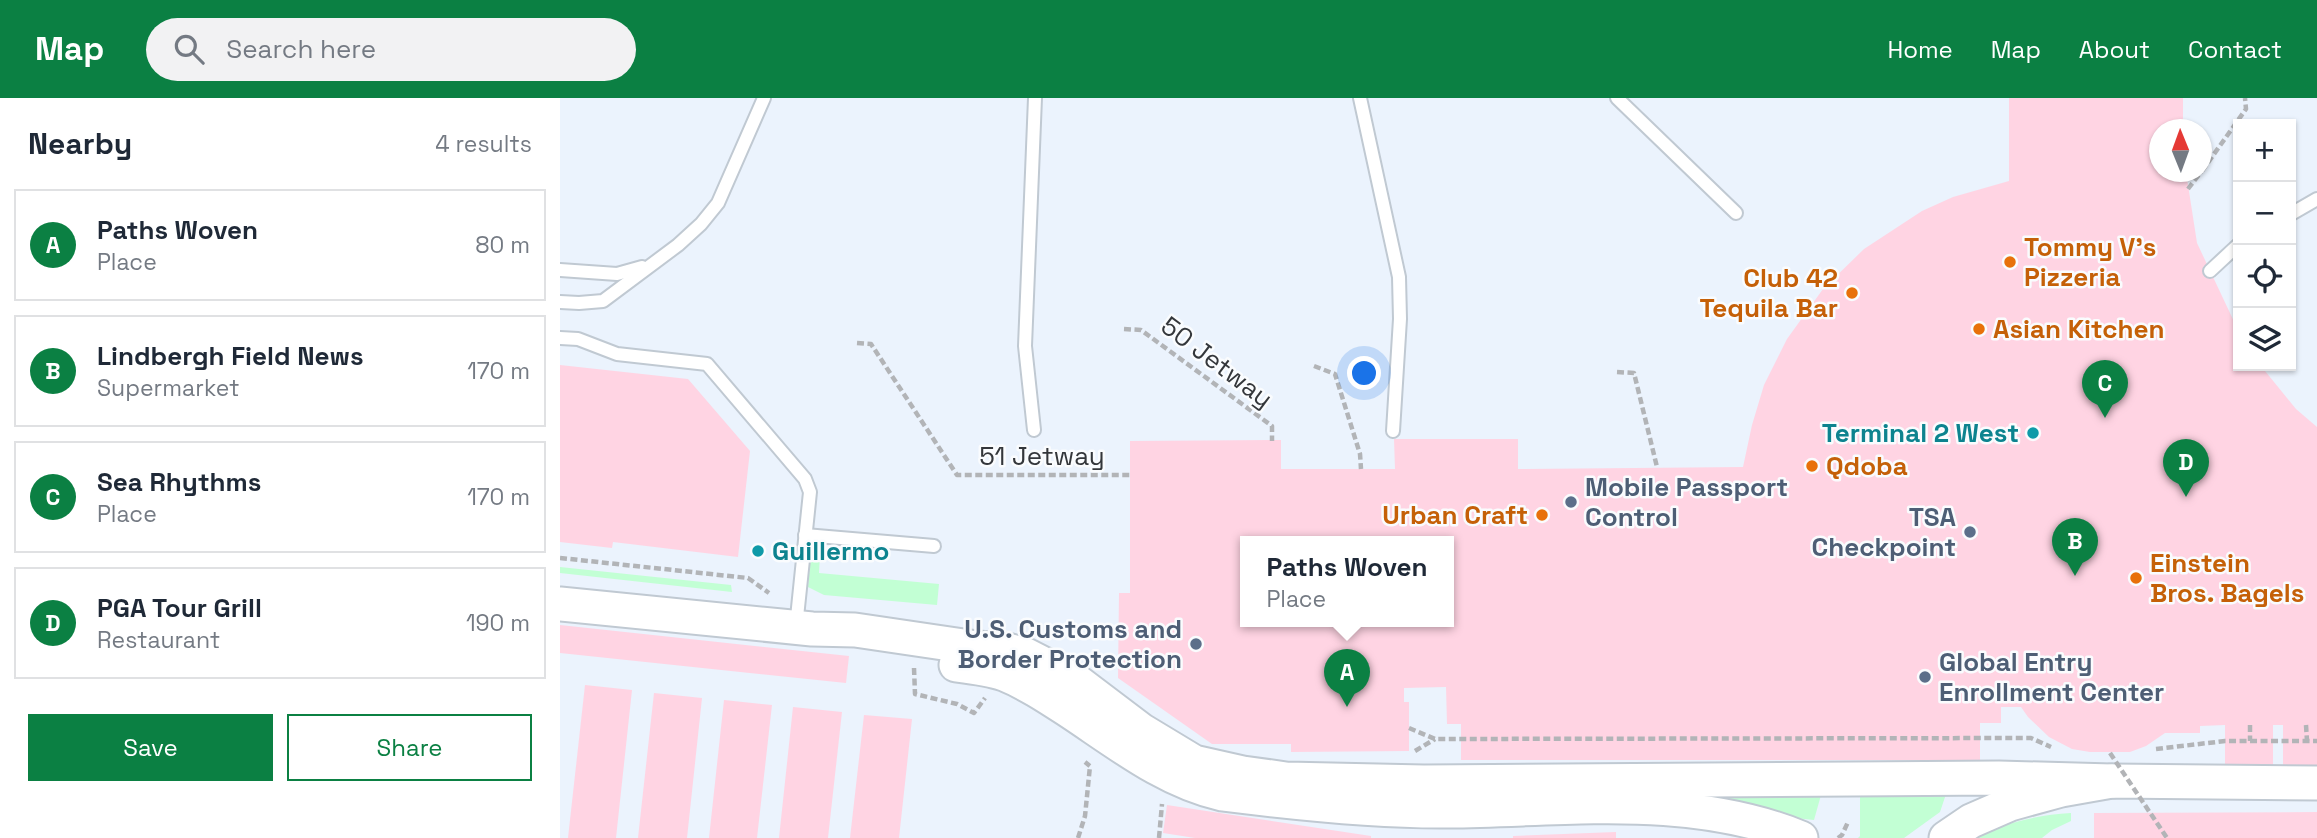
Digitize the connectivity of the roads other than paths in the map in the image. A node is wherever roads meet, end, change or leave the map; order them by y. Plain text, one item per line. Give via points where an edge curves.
1 (764, 98) edge
2 (1035, 98) edge
3 (1360, 98) edge
4 (1617, 98) edge
5 (2317, 199) edge
6 (2296, 211) edge
7 (1736, 214) dead end
8 (2233, 250) edge
9 (649, 265) junction
10 (560, 270) edge
11 (2210, 271) dead end
12 (560, 302) edge
13 (560, 338) edge
14 (1034, 430) dead end
15 (1393, 431) dead end
16 (805, 536) junction
17 (934, 547) dead end
18 (560, 604) edge
19 (804, 628) junction
20 (2113, 761) junction
21 (2317, 783) edge
22 (1801, 838) edge
23 (1947, 838) edge

1 - 9 lane via 718,203 678,245
2 - 14 lane via 1026,346
3 - 15 lane via 1399,277
4 - 7 lane
5 - 6 lane
8 - 11 lane
9 - 10 lane via 617,274
9 - 12 lane via 603,300
13 - 16 lane via 578,339 617,354 707,364 805,479 810,492
16 - 17 lane
16 - 19 lane
18 - 19 main road
19 - 20 main road via 868,632 1026,655 1074,680 1194,762 1286,779 1999,778
19 - 22 main road via 901,657 1016,679 1171,776 1222,794 1423,811 1672,809 1720,814
20 - 21 main road
20 - 23 main road via 2061,790 1971,821

